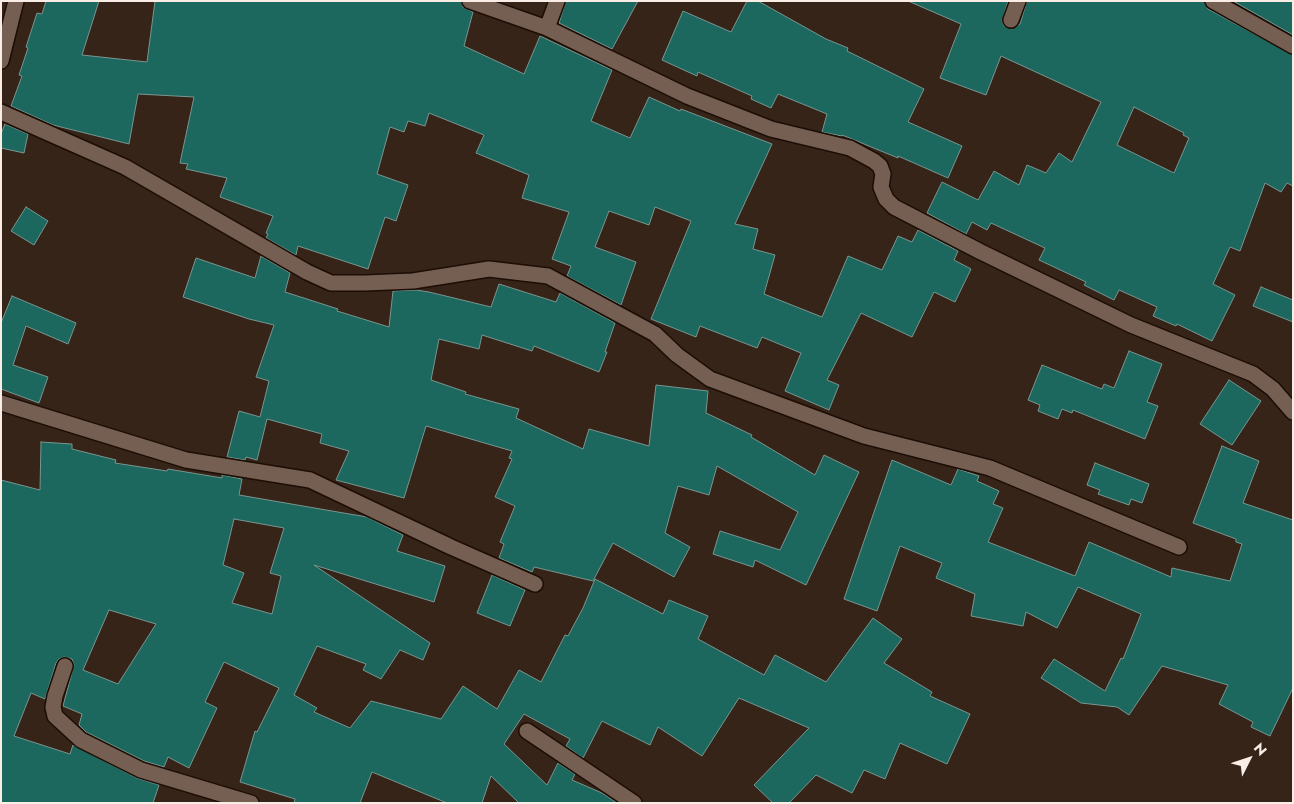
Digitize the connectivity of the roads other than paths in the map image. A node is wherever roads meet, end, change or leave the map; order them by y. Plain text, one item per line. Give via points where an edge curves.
1 (16, 1) edge
2 (470, 1) edge
3 (557, 1) edge
4 (1018, 1) edge
5 (1213, 1) edge
6 (1011, 20) dead end
7 (547, 28) junction
8 (1293, 46) edge
9 (1, 61) edge
10 (1, 112) edge
11 (1, 403) edge
12 (1293, 412) edge
13 (1179, 547) dead end
14 (535, 584) dead end
15 (65, 666) dead end
16 (527, 731) dead end
17 (251, 803) edge
18 (634, 803) edge

1 - 9 street
2 - 7 street
3 - 7 street
4 - 6 street
5 - 8 street
7 - 12 street via 687,96 771,129 850,148 866,156 880,166 883,174 881,187 894,207 1131,325 1253,374 1273,389
10 - 13 street via 126,167 307,272 332,282 413,281 490,269 548,276 655,334 710,380 864,436 990,468
11 - 14 street via 186,460 310,480
15 - 17 street via 53,707 55,716 81,740 141,770
16 - 18 street

